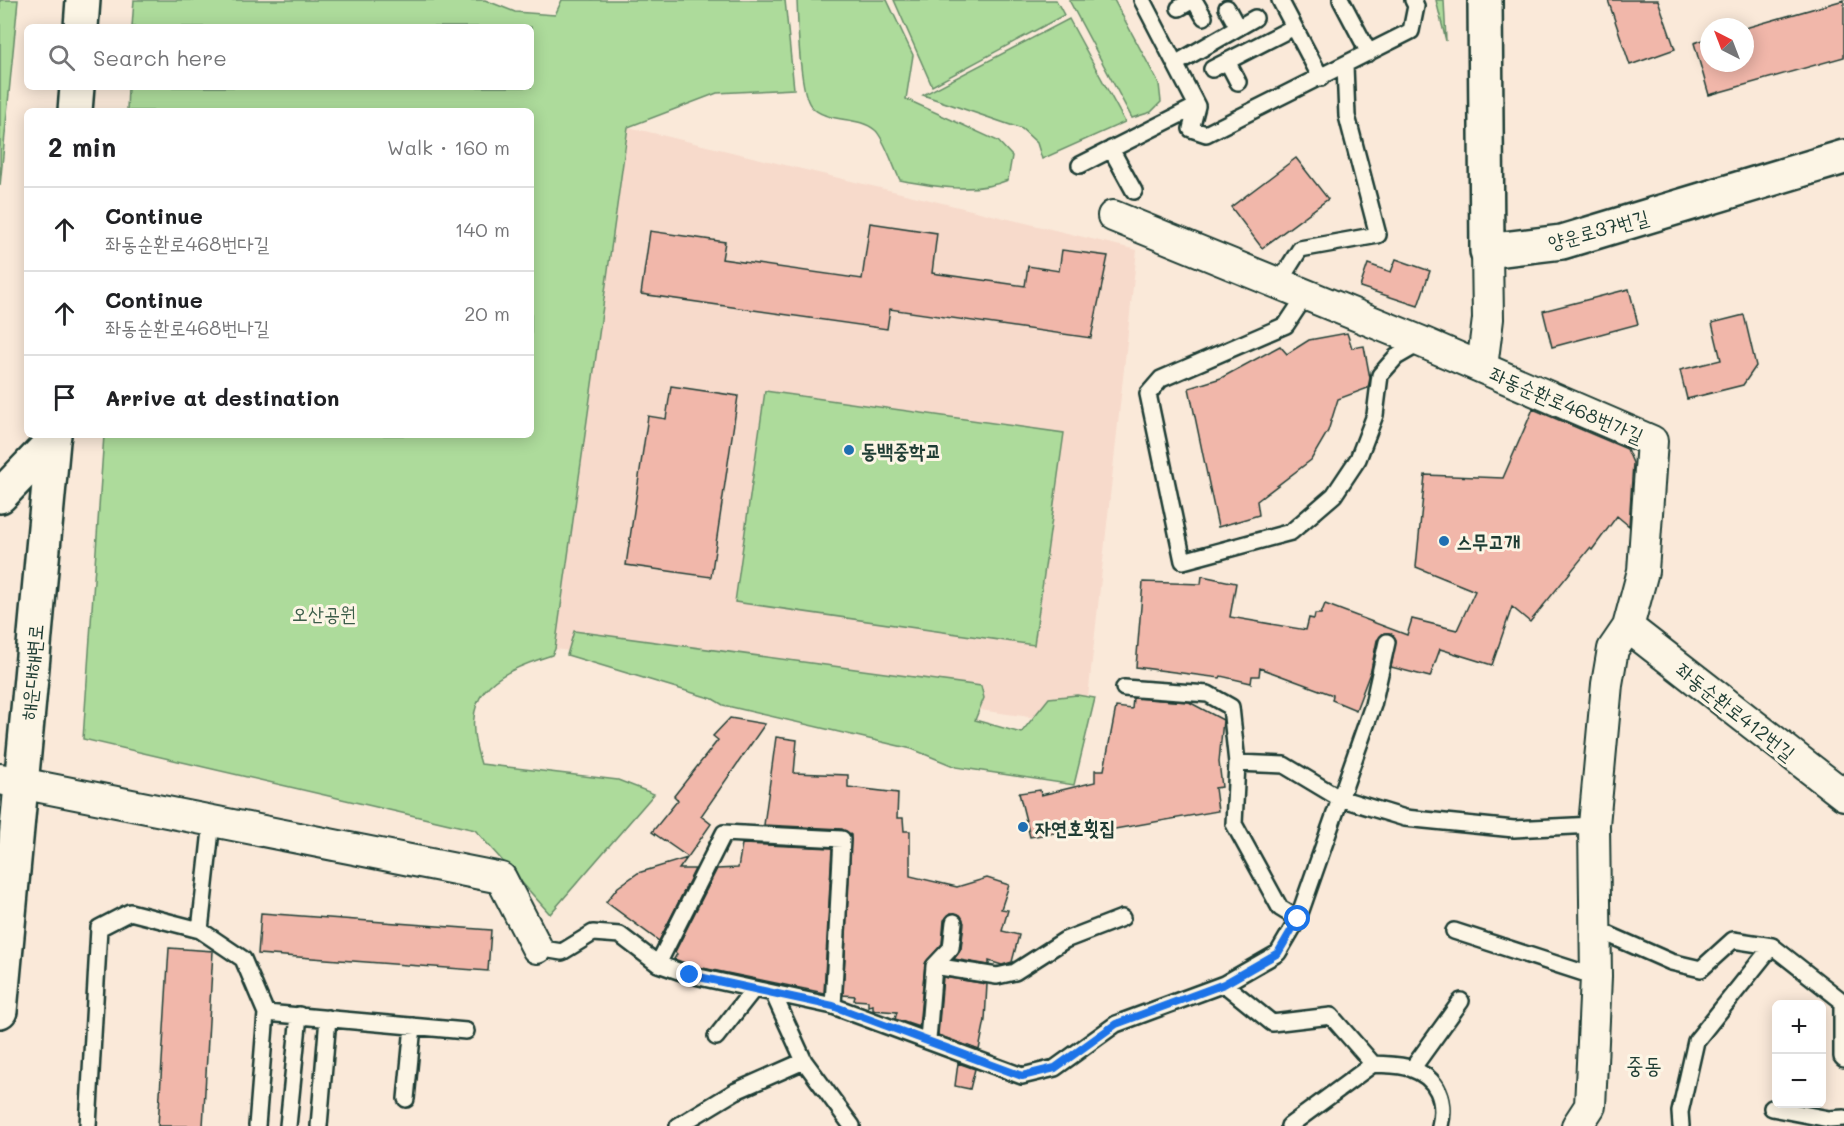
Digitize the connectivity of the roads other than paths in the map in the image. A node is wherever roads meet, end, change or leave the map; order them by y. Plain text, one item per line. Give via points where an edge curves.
1 (83, 0) edge
2 (1143, 0) edge
3 (1280, 0) edge
4 (1341, 0) edge
5 (1413, 0) edge
6 (1485, 0) edge
7 (1188, 3) edge
8 (1227, 8) dead end
9 (1204, 17) dead end
10 (1255, 18) dead end
11 (81, 24) edge
12 (1294, 27) junction
13 (1238, 28) junction
14 (1369, 53) junction
15 (1227, 61) junction
16 (1175, 64) junction
17 (1345, 66) junction
18 (1212, 69) dead end
19 (1321, 78) junction
20 (1238, 82) dead end
21 (77, 90) edge
22 (1197, 106) junction
23 (75, 108) edge
24 (1111, 148) junction
25 (1844, 157) edge
26 (1080, 165) dead end
27 (1134, 191) dead end
28 (1113, 216) dead end
29 (1487, 251) junction
30 (1278, 284) junction
31 (1306, 295) junction
32 (1422, 342) junction
33 (1482, 368) junction
34 (53, 438) edge
35 (0, 496) edge
36 (1628, 627) junction
37 (1387, 642) dead end
38 (1124, 688) dead end
39 (1237, 763) junction
40 (10, 781) edge
41 (1844, 795) edge
42 (1339, 798) junction
43 (212, 821) junction
44 (1594, 825) junction
45 (1122, 918) dead end
46 (1298, 919) junction
47 (954, 922) dead end
48 (1596, 929) junction
49 (201, 930) junction
50 (1454, 931) dead end
51 (1772, 946) junction
52 (537, 948) joint
53 (658, 964) junction
54 (934, 966) junction
55 (1596, 977) junction
56 (1224, 984) junction
57 (753, 990) junction
58 (773, 993) junction
59 (1461, 1001) dead end
60 (1843, 1001) edge
61 (833, 1006) junction
62 (0, 1011) edge
63 (266, 1013) junction
64 (299, 1015) junction
65 (328, 1018) junction
66 (413, 1026) junction
67 (466, 1031) dead end
68 (716, 1037) dead end
69 (927, 1040) junction
70 (1844, 1059) edge
71 (804, 1060) junction
72 (1373, 1064) junction
73 (1412, 1069) junction
74 (406, 1099) dead end
75 (1772, 1108) dead end
76 (1844, 1119) edge
77 (88, 1126) edge
78 (257, 1126) edge
79 (288, 1126) edge
80 (319, 1126) edge
81 (678, 1126) edge
82 (852, 1126) edge
83 (1289, 1126) edge
84 (1440, 1126) edge
85 (1577, 1126) edge
86 (1681, 1126) edge

1 - 11 main road
2 - 16 lane
3 - 12 lane
4 - 14 lane
5 - 14 lane via 1416,6 1411,31
6 - 29 main road
7 - 9 lane
8 - 13 lane
10 - 13 lane
12 - 15 lane
12 - 19 lane
13 - 16 lane
14 - 17 lane
15 - 18 lane
15 - 20 lane
16 - 22 lane
17 - 19 lane
17 - 30 lane via 1347,116 1378,236 1300,249
19 - 22 lane via 1206,134 1191,129
21 - 23 main road
22 - 24 lane
24 - 26 lane
24 - 27 lane
25 - 29 main road, 양운로37번길 via 1562,242
28 - 30 street, 좌동순환로468번가길
29 - 33 street via 1488,319
30 - 31 street, 좌동순환로468번가길
31 - 32 street, 좌동순환로468번가길
31 - 32 lane via 1286,325 1161,380 1148,394 1183,561 1291,532 1334,495 1358,459 1376,415 1380,375 1396,357
32 - 33 street, 좌동순환로468번가길
33 - 36 street, 좌동순환로468번가길 via 1652,441 1642,571
34 - 35 main road
34 - 40 main road, 해운대해변로
36 - 41 street, 좌동순환로412번길
36 - 44 street, 좌동순환로468번가길 via 1613,649
37 - 42 lane via 1373,705
38 - 39 lane via 1208,694 1231,707
39 - 42 lane via 1284,765
39 - 46 lane via 1234,824 1280,908
40 - 43 street
40 - 62 main road, 해운대해변로
42 - 44 lane via 1405,818 1514,829
42 - 46 lane
43 - 49 lane
43 - 52 street via 501,878
44 - 48 street, 좌동순환로468번가길
45 - 54 lane via 1065,940 1015,972 997,976
46 - 56 lane via 1278,953
47 - 54 lane via 951,948
48 - 51 lane via 1671,962 1701,969 1732,940
48 - 55 street, 좌동순환로468번가길
49 - 63 lane via 243,959
49 - 77 lane via 130,912 99,928
50 - 55 lane
51 - 60 lane
51 - 86 lane via 1696,1041 1680,1112
52 - 53 lane via 562,952 593,933 620,935
53 - 57 lane
53 - 61 lane via 724,833 842,839
54 - 69 lane
55 - 85 street, 좌동순환로468번가길 via 1590,1106
56 - 69 lane via 1116,1024 1055,1068 1022,1076
56 - 72 lane via 1272,1023 1331,1016
57 - 58 lane
57 - 68 lane
58 - 61 lane
58 - 71 lane
59 - 73 lane
60 - 70 lane
61 - 69 lane
63 - 64 lane
63 - 78 lane
64 - 65 lane
64 - 79 lane
65 - 66 lane
65 - 80 lane
66 - 67 lane
66 - 74 lane
71 - 81 lane via 736,1091
71 - 82 lane
72 - 73 lane
72 - 83 lane
73 - 84 lane via 1438,1087 1444,1110
75 - 76 lane

